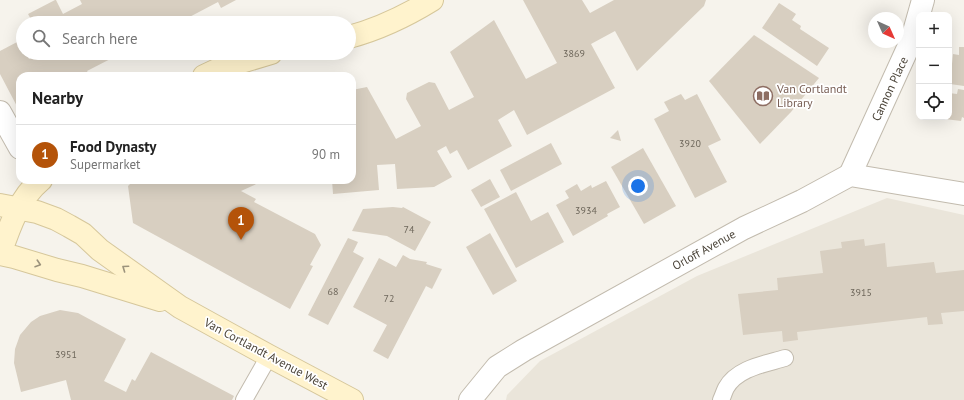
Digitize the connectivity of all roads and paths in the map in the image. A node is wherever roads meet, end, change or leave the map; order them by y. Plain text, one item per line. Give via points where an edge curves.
1 (432, 0) edge
2 (922, 0) edge
3 (356, 35) edge
4 (247, 60) edge
5 (213, 72) edge
6 (0, 112) edge
7 (16, 141) edge
8 (850, 175) junction
9 (36, 184) edge
10 (964, 194) edge
11 (10, 207) edge
12 (0, 254) edge
13 (180, 307) junction
14 (268, 356) junction
15 (785, 358) dead end
16 (244, 400) edge
17 (352, 400) edge
18 (470, 400) edge
19 (722, 400) edge

1 - 3 main road via 385,25
2 - 8 street, Cannon Place via 912,39
4 - 5 main road
6 - 7 street
8 - 10 street
8 - 18 street, Orloff Avenue via 744,228 524,350 497,367
9 - 11 main road
11 - 12 main road via 11,222
13 -> 11 main road, Van Cortlandt Avenue West via 100,250 83,234 56,219
12 -> 13 main road, Van Cortlandt Avenue West via 82,276
13 - 14 main road, Van Cortlandt Avenue West
14 - 16 lane
14 - 17 main road, Van Cortlandt Avenue West
15 - 19 lane via 751,368 738,376 727,387

